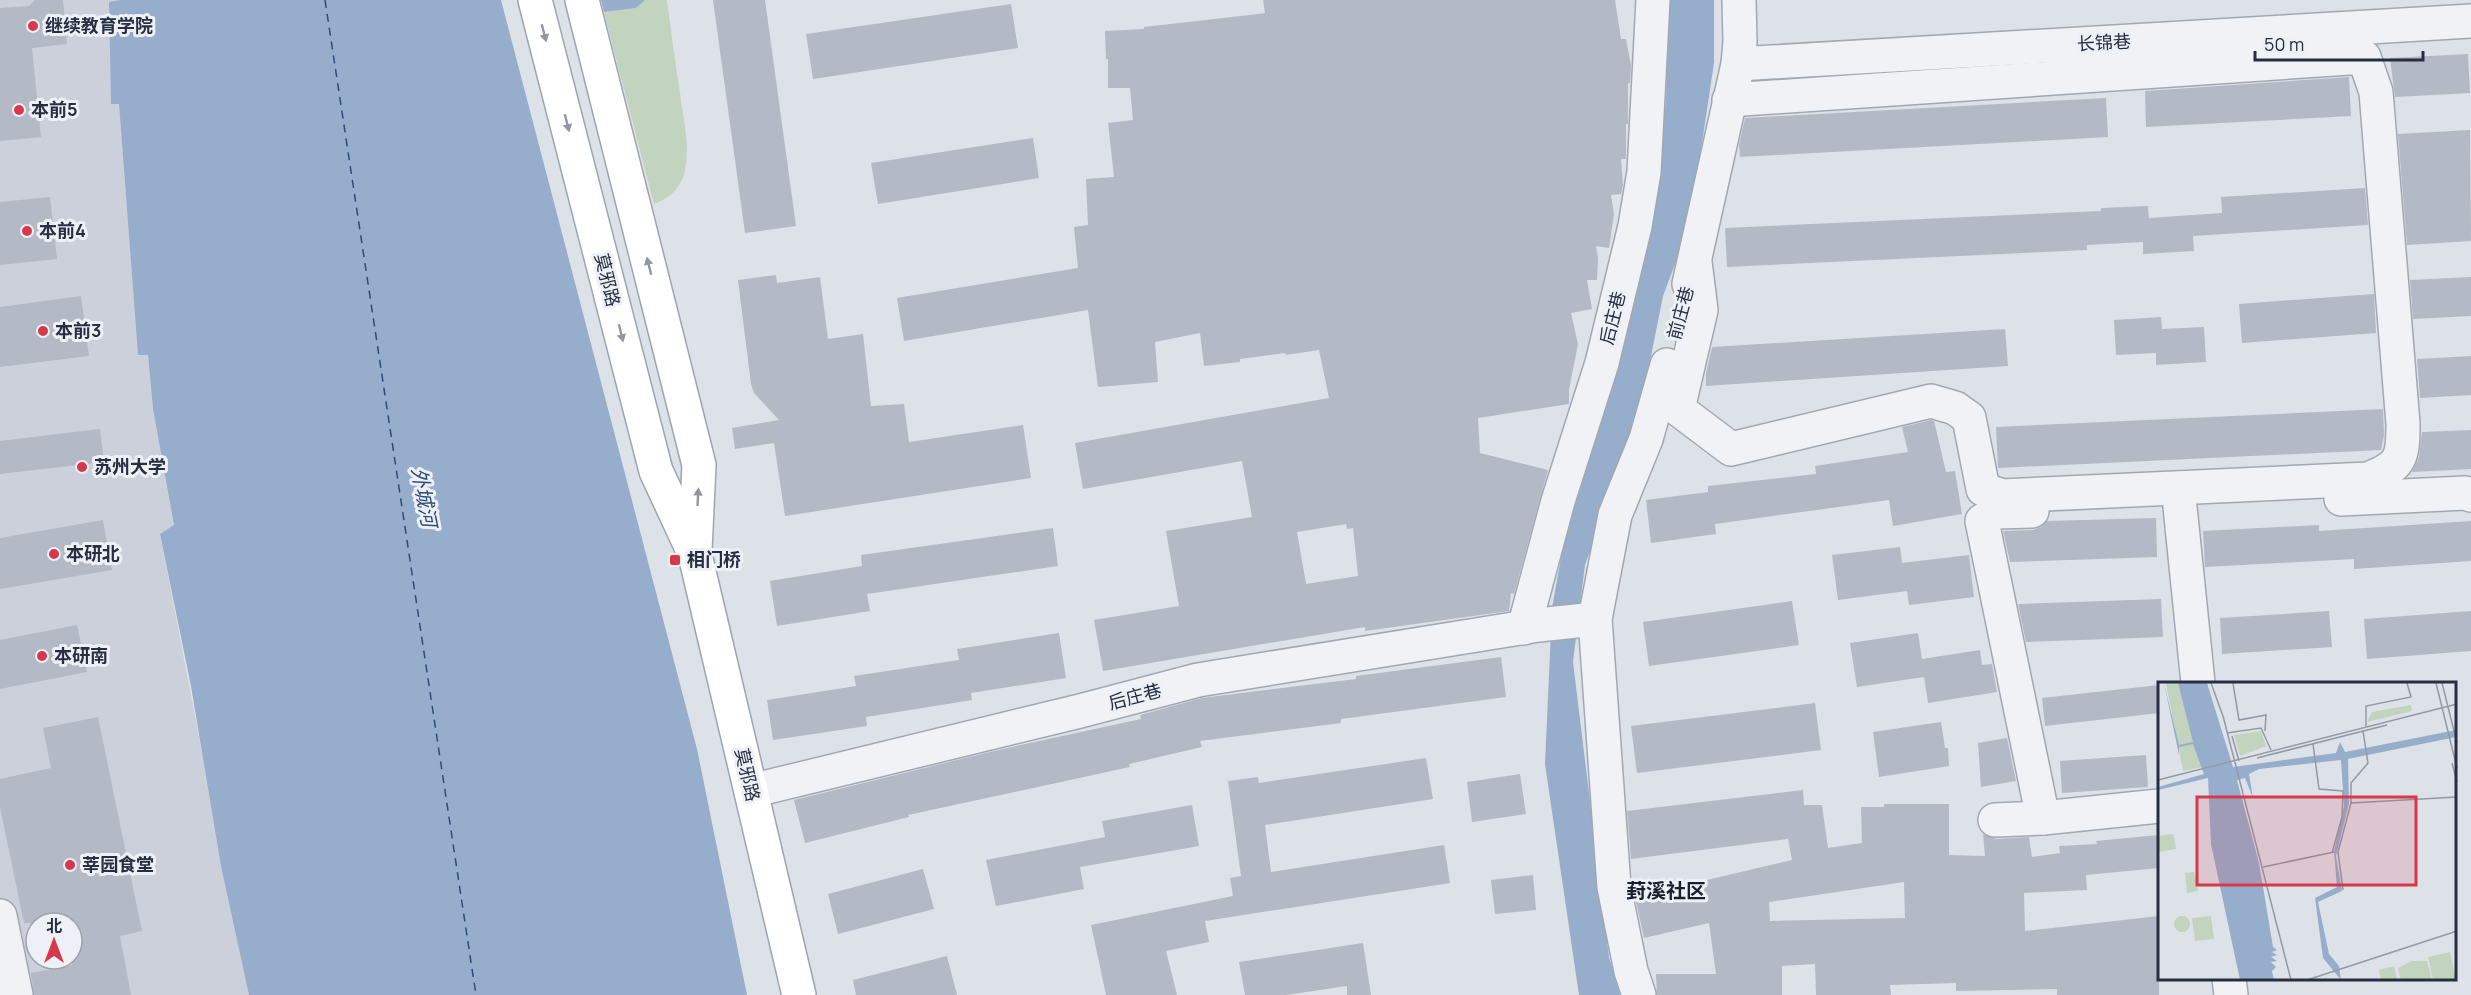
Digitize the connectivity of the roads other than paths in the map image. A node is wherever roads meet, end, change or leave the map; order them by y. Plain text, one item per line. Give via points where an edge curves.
1 (535, 0) edge
2 (582, 0) edge
3 (1653, 0) edge
4 (1739, 0) edge
5 (2471, 21) edge
6 (1738, 64) junction
7 (1729, 100) junction
8 (1695, 262) junction
9 (2471, 495) edge
10 (2180, 507) junction
11 (695, 555) junction
12 (1595, 619) junction
13 (1531, 627) junction
14 (2198, 682) edge
15 (751, 791) junction
16 (2158, 806) edge
17 (2043, 818) junction
18 (1995, 820) dead end
19 (0, 916) edge
20 (2229, 980) edge
21 (16, 995) edge
22 (799, 995) edge
23 (1639, 995) edge
24 (2231, 995) edge

1 -> 11 main road, 莫邪路 via 656,471
11 -> 2 main road, 莫邪路 via 699,465
3 - 13 street, 后庄巷 via 1645,160 1635,226 1602,363 1558,501
4 - 6 street, 前庄巷
5 - 6 street, 长锦巷
6 - 7 street, 前庄巷
7 - 8 street, 前庄巷
7 - 8 street via 2364,57 2376,92 2403,451 2390,470 2368,479 2002,496 1983,489 1970,418 1931,400 1731,449 1678,409 1701,310
8 - 12 street, 前庄巷 via 1646,439 1615,515
9 - 10 street
10 - 14 street
10 - 17 street via 1996,512 1982,521
11 - 15 main road, 莫邪路
12 - 13 street, 后庄巷
12 - 23 street, 前庄巷 via 1614,887
13 - 15 street, 后庄巷 via 1197,680
15 - 22 main road, 莫邪路
16 - 17 street
17 - 18 street
19 - 21 street
20 - 24 street

